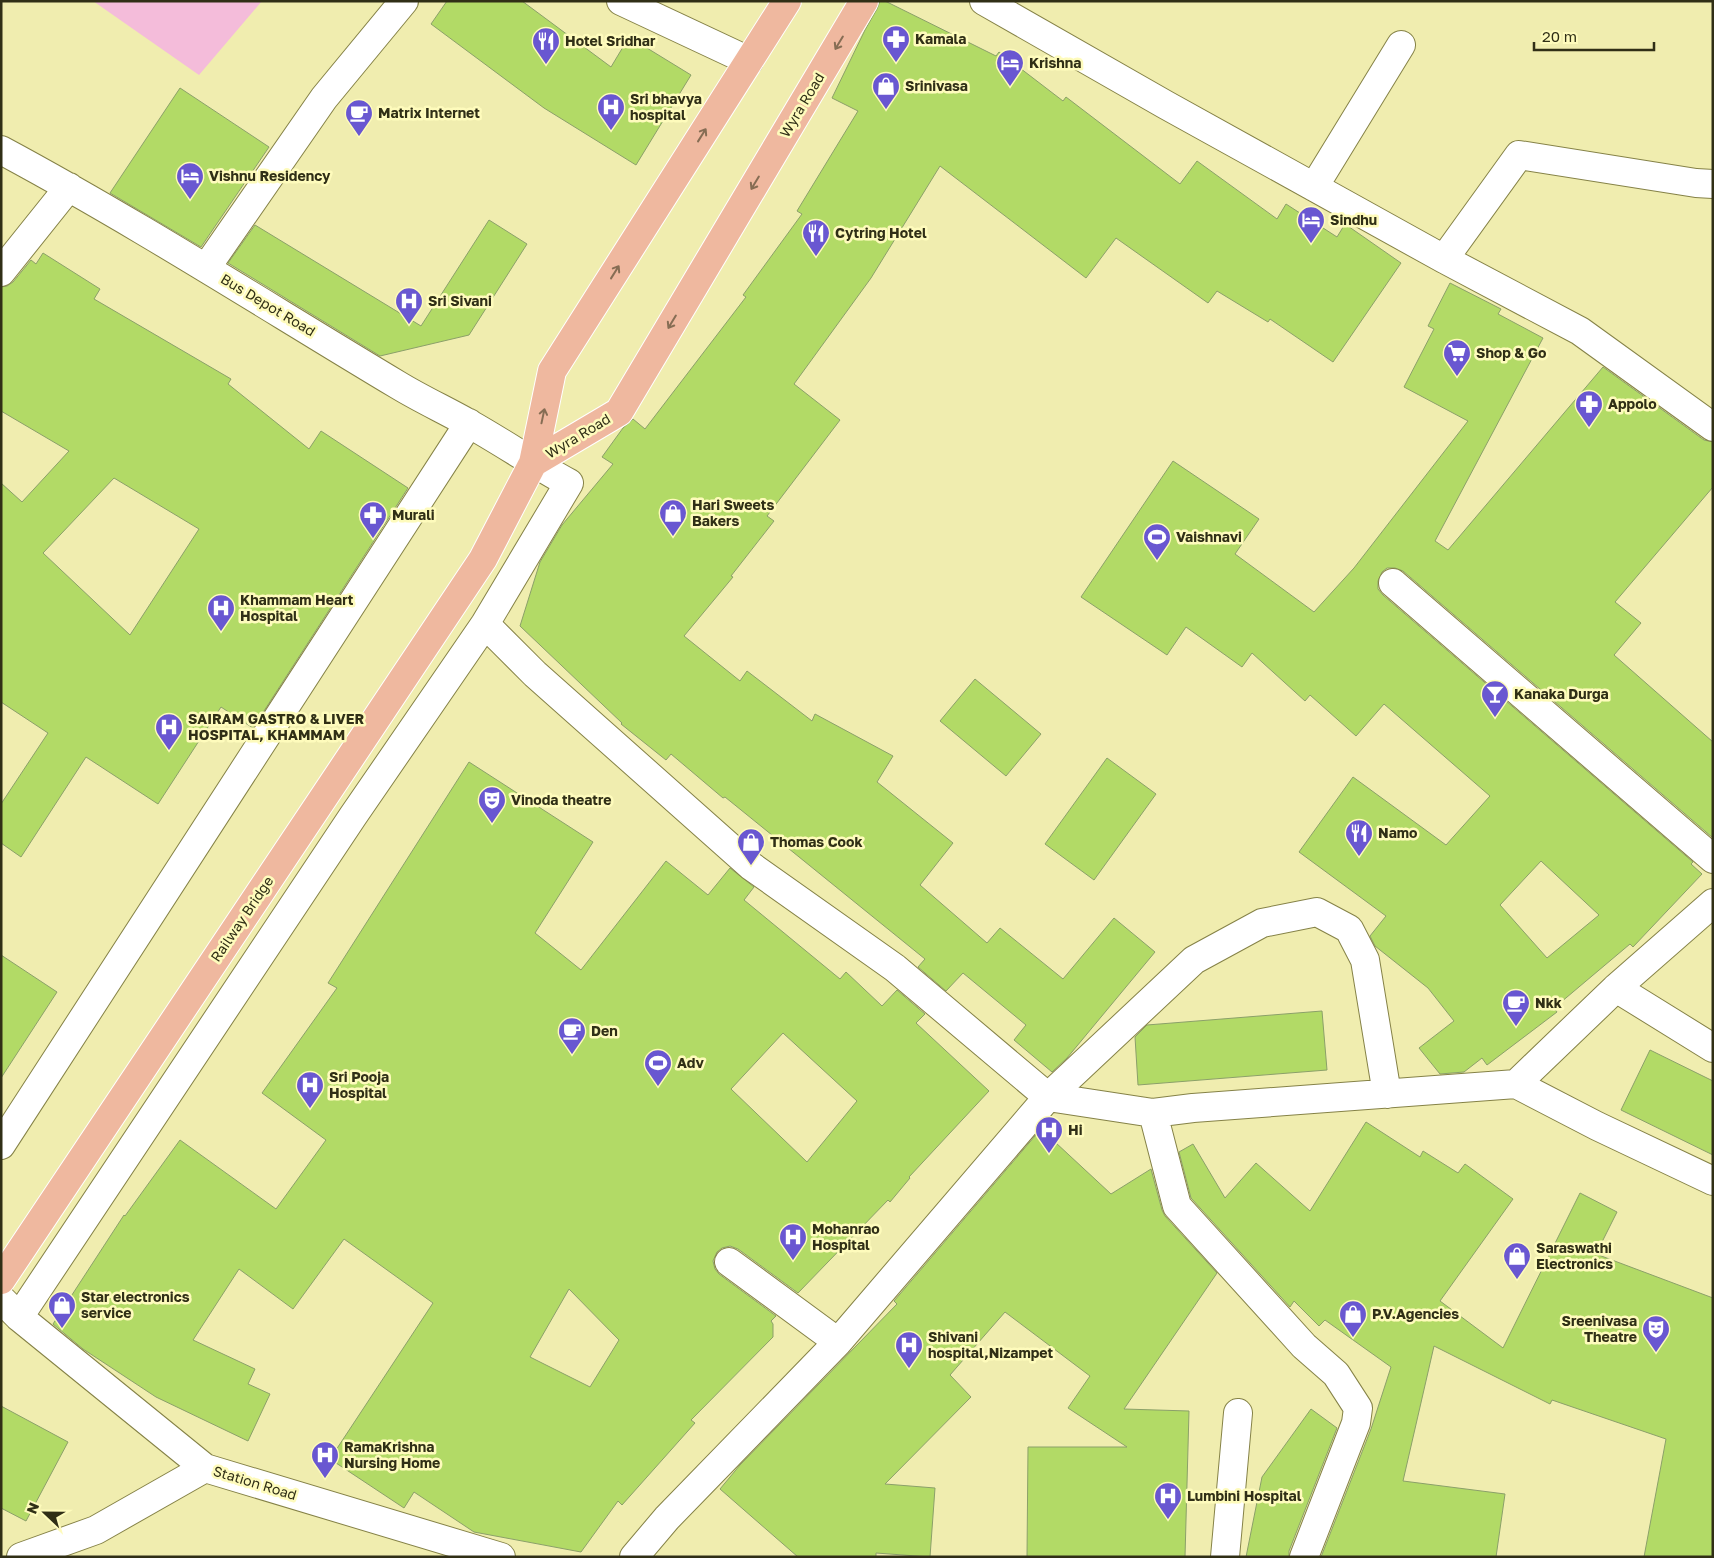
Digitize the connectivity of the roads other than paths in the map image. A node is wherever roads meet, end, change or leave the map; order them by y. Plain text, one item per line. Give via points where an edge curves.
1 (404, 1) edge
2 (621, 1) edge
3 (787, 1) edge
4 (864, 1) edge
5 (984, 1) edge
6 (1401, 45) dead end
7 (749, 61) junction
8 (1, 150) edge
9 (1713, 184) edge
10 (68, 187) junction
11 (1314, 187) junction
12 (1444, 259) junction
13 (206, 268) junction
14 (1, 272) edge
15 (469, 423) junction
16 (1713, 427) edge
17 (533, 463) junction
18 (1393, 583) dead end
19 (485, 624) junction
20 (1713, 859) edge
21 (1713, 903) edge
22 (1616, 988) junction
23 (1713, 1048) edge
24 (1516, 1084) junction
25 (1387, 1094) junction
26 (1048, 1097) junction
27 (1153, 1113) junction
28 (1, 1145) edge
29 (1713, 1181) edge
30 (729, 1262) dead end
31 (1, 1280) edge
32 (10, 1308) edge
33 (838, 1342) junction
34 (1238, 1413) dead end
35 (205, 1468) junction
36 (20, 1557) edge
37 (501, 1557) edge
38 (634, 1557) edge
39 (1225, 1557) edge
40 (1304, 1557) edge

1 - 13 street via 324,98
2 - 7 street
3 - 7 main road, Wyra Road
4 -> 17 main road, Wyra Road via 618,412
5 - 11 street
6 - 11 street
17 -> 7 main road, Wyra Road via 552,371
8 - 10 street, Bus Depot Road
9 - 12 street via 1696,184 1519,155
10 - 13 street, Bus Depot Road
10 - 14 street
11 - 12 street
12 - 16 street via 1580,331
13 - 15 street, Bus Depot Road via 401,386
15 - 17 street, Bus Depot Road
15 - 28 street
17 - 19 street, Bus Depot Road via 569,483
17 - 31 main road, Railway Bridge via 483,559
18 - 20 street
19 - 26 street via 535,674 751,866 895,968
19 - 32 street
21 - 22 street
22 - 23 street
22 - 24 street
24 - 25 street
24 - 29 street
25 - 26 street via 1365,960 1349,929 1317,912 1262,923 1194,960
25 - 27 street
26 - 27 street
26 - 33 street
27 - 40 street via 1177,1206 1304,1346 1336,1374 1358,1408 1356,1423
30 - 33 street
32 - 35 street, Station Road
33 - 38 street via 667,1518
34 - 39 street
35 - 36 street via 96,1530
35 - 37 street, Station Road

